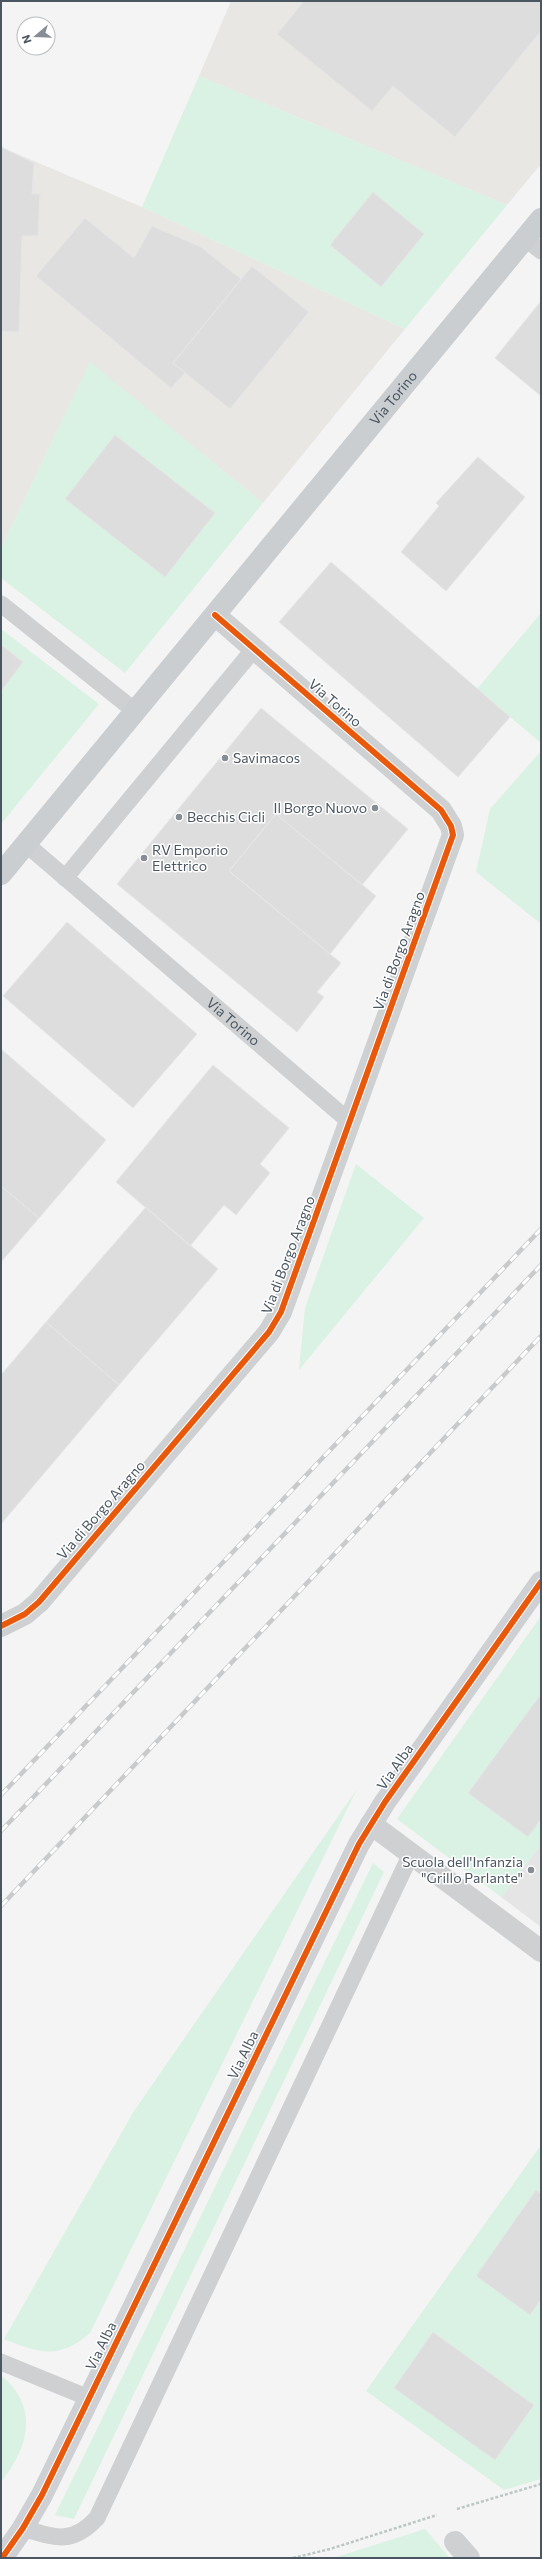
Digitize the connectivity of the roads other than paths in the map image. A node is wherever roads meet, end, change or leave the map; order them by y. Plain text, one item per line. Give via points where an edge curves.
1 (541, 218) edge
2 (533, 244) edge
3 (1, 604) edge
4 (214, 615) junction
5 (254, 649) junction
6 (135, 711) junction
7 (441, 810) joint
8 (26, 844) junction
9 (1, 874) edge
10 (65, 878) junction
11 (350, 1122) junction
12 (541, 1582) edge
13 (1, 1626) edge
14 (371, 1824) junction
15 (411, 1854) junction
16 (541, 1951) edge
17 (1, 2362) edge
18 (89, 2398) junction
19 (23, 2528) junction
20 (455, 2542) dead end
21 (2, 2558) edge
22 (469, 2558) edge

1 - 2 main road, Via Torino
2 - 4 main road, Via Torino
3 - 6 lane
4 - 5 street, Via Torino
4 - 6 main road, Via Torino
5 - 7 street, Via Torino
5 - 10 lane
6 - 8 main road, Via Torino
7 - 11 street, Via di Borgo Aragno via 451,826 453,836
8 - 9 main road, Via Torino
8 - 10 lane, Via Torino
10 - 11 lane, Via Torino
11 - 13 street, Via di Borgo Aragno via 289,1293 270,1332 39,1602 19,1617
12 - 14 street, Via Alba
14 - 15 street
14 - 18 street, Via Alba
15 - 16 street
15 - 19 lane via 97,2518 86,2531 73,2536 49,2536
17 - 18 lane
18 - 19 street, Via Alba
19 - 21 street, Via Alba
20 - 22 street

